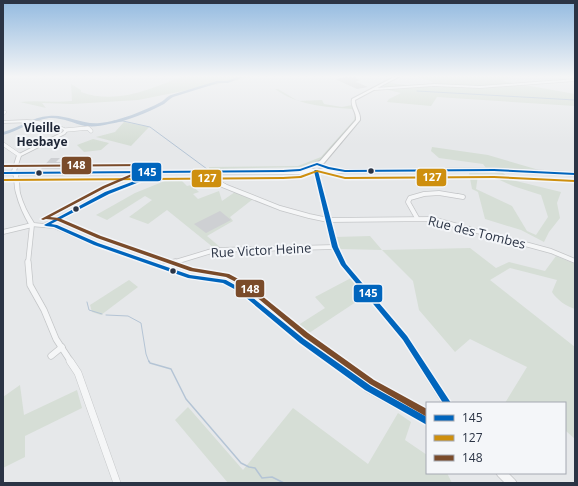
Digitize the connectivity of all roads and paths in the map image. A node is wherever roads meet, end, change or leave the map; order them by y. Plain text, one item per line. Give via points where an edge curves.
1 (357, 99) edge
2 (3, 122) edge
3 (66, 130) junction
4 (91, 131) dead end
5 (3, 144) edge
6 (19, 155) junction
7 (318, 167) junction
8 (3, 172) edge
9 (15, 172) junction
10 (150, 172) junction
11 (207, 172) junction
12 (575, 174) edge
13 (458, 196) dead end
14 (417, 218) junction
15 (328, 220) junction
16 (32, 225) junction
17 (46, 225) junction
18 (3, 232) edge
19 (335, 247) junction
20 (575, 261) edge
21 (165, 267) junction
22 (62, 347) junction
23 (51, 356) dead end
24 (446, 402) edge
25 (426, 421) edge
26 (502, 474) edge
27 (117, 483) edge
28 (512, 483) edge

1 - 7 main road via 353,101 358,120
2 - 3 street via 48,123
3 - 4 street via 88,128
3 - 6 street
5 - 6 street
6 - 9 street
7 - 11 main road via 283,171
7 - 12 main road via 345,171 494,170
7 - 15 street
8 - 9 main road
9 - 10 main road
9 - 16 street via 16,186 25,214
10 - 11 main road
10 - 17 street via 146,178 107,193
11 - 15 street, Rue des Tombes via 208,175 239,192 280,208
13 - 14 street via 436,193 410,198 408,202
14 - 15 street, Rue des Tombes
14 - 20 street, Rue des Tombes via 446,222
15 - 19 street
16 - 17 street
16 - 18 street
16 - 22 street via 28,262 30,285
17 - 21 street via 55,226 96,244
19 - 21 street, Rue Victor Heine via 215,250
19 - 24 street via 344,265 405,338
21 - 25 street via 190,277 224,281 240,290 302,341 368,388
22 - 23 street
22 - 27 street via 78,373
26 - 28 street

